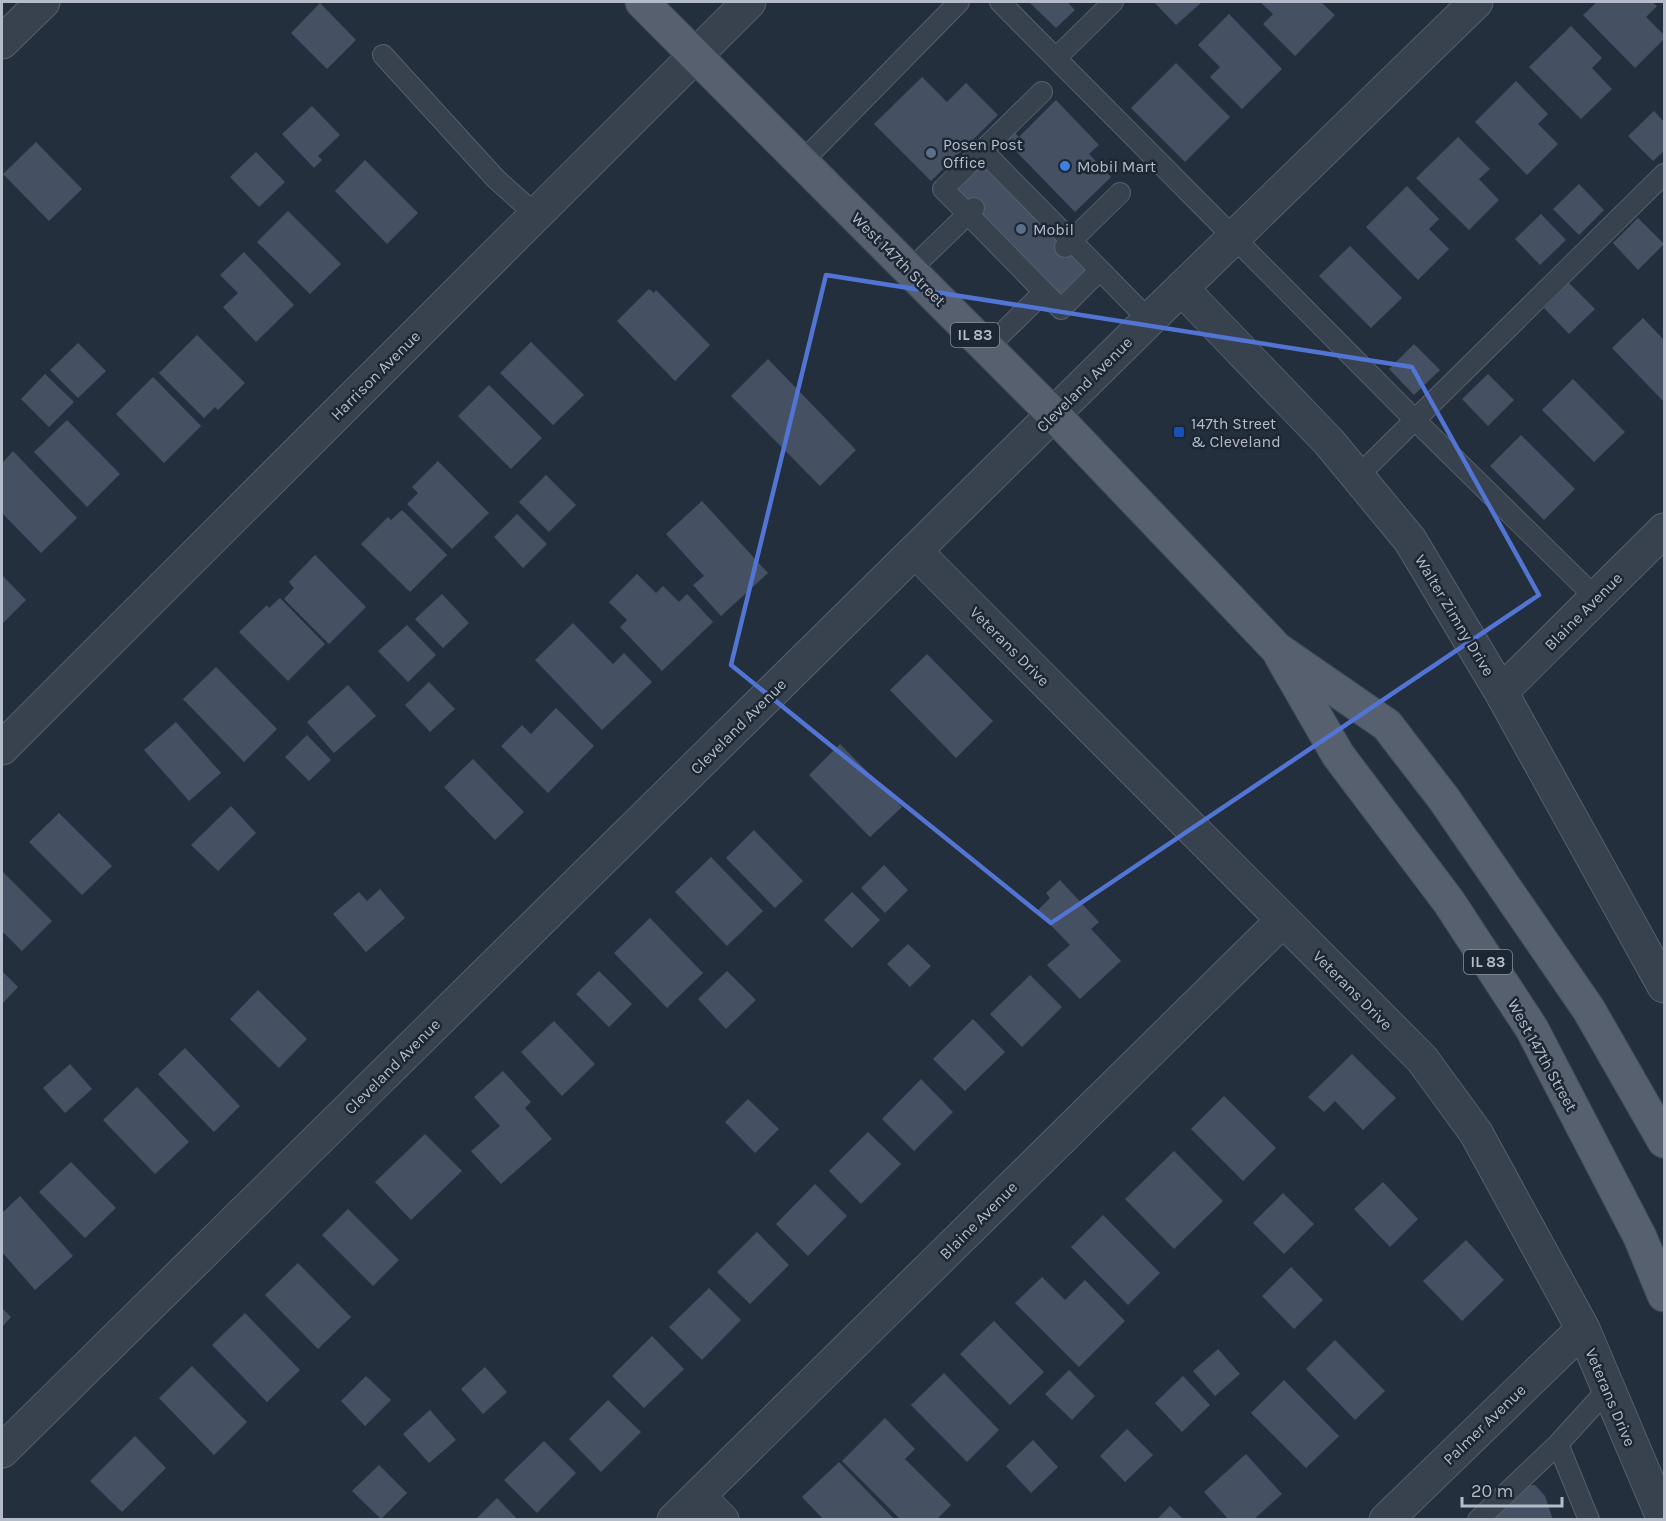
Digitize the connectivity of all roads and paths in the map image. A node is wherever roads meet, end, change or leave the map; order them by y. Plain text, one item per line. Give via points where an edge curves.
1 (43, 2) edge
2 (642, 2) edge
3 (749, 2) edge
4 (959, 2) edge
5 (1000, 2) edge
6 (1113, 2) edge
7 (1476, 2) edge
8 (2, 42) edge
9 (383, 55) dead end
10 (695, 55) junction
11 (1056, 58) junction
12 (1042, 92) dead end
13 (982, 150) junction
14 (802, 162) junction
15 (1665, 174) edge
16 (1120, 193) dead end
17 (971, 211) junction
18 (535, 214) junction
19 (1234, 238) junction
20 (1068, 244) junction
21 (910, 270) junction
22 (1100, 270) junction
23 (1038, 282) junction
24 (1182, 289) junction
25 (1149, 320) junction
26 (987, 348) junction
27 (1054, 415) junction
28 (1415, 420) junction
29 (1358, 476) junction
30 (1665, 530) edge
31 (915, 551) junction
32 (1596, 598) junction
33 (1277, 649) junction
34 (1501, 692) junction
35 (2, 748) edge
36 (1283, 920) junction
37 (1665, 986) edge
38 (1665, 1141) edge
39 (1665, 1295) edge
40 (1583, 1329) junction
41 (1608, 1389) junction
42 (1558, 1444) junction
43 (2, 1451) edge
44 (698, 1496) junction
45 (674, 1520) edge
46 (722, 1520) edge
47 (1386, 1520) edge
48 (1478, 1520) edge
49 (1589, 1520) edge
50 (1664, 1520) edge

1 - 8 street
2 - 10 main road, West 147th Street / IL 83
3 - 10 street, Harrison Avenue
4 - 14 lane
5 - 11 lane
6 - 11 lane
7 - 19 street, Cleveland Avenue
9 - 18 lane via 496,179
10 - 14 main road, West 147th Street / IL 83
10 - 18 street, Harrison Avenue
11 - 19 lane
12 - 13 lane
13 - 17 lane via 943,189
13 - 20 lane via 1005,180
14 - 21 main road, West 147th Street / IL 83
15 - 28 lane
16 - 20 lane
17 - 21 lane
17 - 23 lane
18 - 35 street, Harrison Avenue
19 - 24 street, Cleveland Avenue
19 - 28 lane
20 - 22 lane
21 - 26 main road, West 147th Street / IL 83
22 - 23 lane via 1061,309
22 - 25 lane
23 - 26 lane
24 - 25 street, Cleveland Avenue
24 - 29 street, Walter Zimny Drive
25 - 27 street, Cleveland Avenue
26 - 27 main road, West 147th Street / IL 83
27 - 31 street, Cleveland Avenue
27 - 33 main road, West 147th Street / IL 83
28 - 29 lane
28 - 32 lane
29 - 34 street, Walter Zimny Drive via 1410,540
30 - 32 street, Blaine Avenue
31 - 36 street, Veterans Drive
31 - 43 street, Cleveland Avenue
32 - 34 street, Blaine Avenue
33 - 38 main road, West 147th Street / IL 83 via 1387,725 1444,799 1589,1010
33 - 39 main road, West 147th Street / IL 83 via 1338,755 1449,902 1532,1029 1640,1237
34 - 37 street, Walter Zimny Drive
36 - 40 street, Veterans Drive via 1422,1059 1476,1133
36 - 44 street, Blaine Avenue
40 - 41 street, Veterans Drive
40 - 47 street, Palmer Avenue
41 - 42 lane
41 - 50 street, Veterans Drive
42 - 48 lane
42 - 49 lane
44 - 45 street, Blaine Avenue
44 - 46 street

